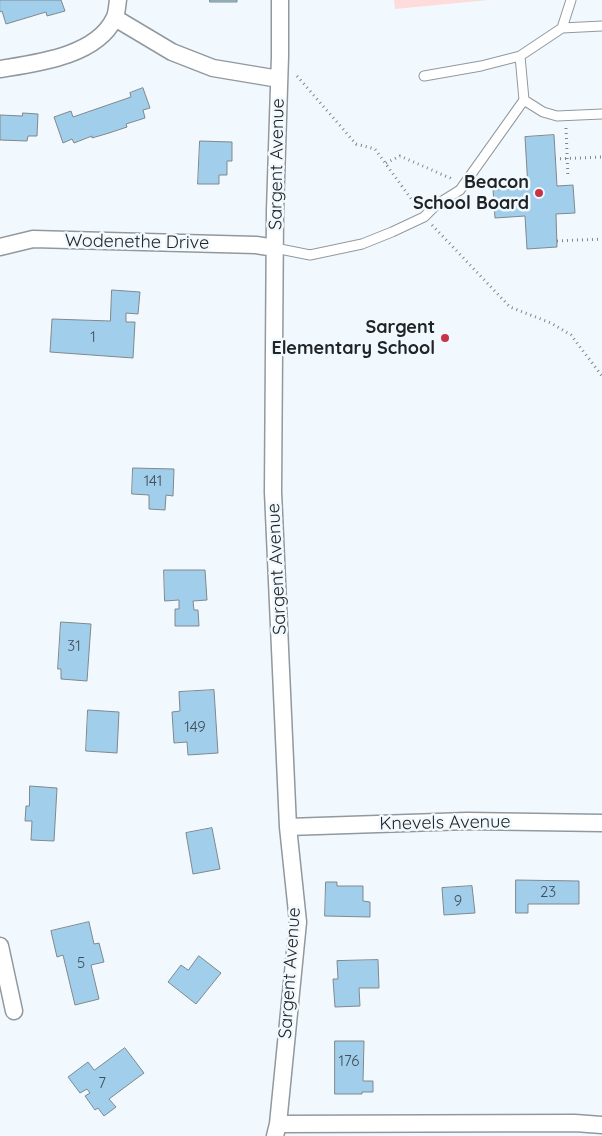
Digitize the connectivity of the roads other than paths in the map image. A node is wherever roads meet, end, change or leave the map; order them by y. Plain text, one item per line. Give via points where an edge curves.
1 (118, 0) edge
2 (280, 0) edge
3 (571, 0) edge
4 (115, 18) junction
5 (602, 26) edge
6 (562, 28) junction
7 (520, 56) junction
8 (0, 69) edge
9 (424, 76) dead end
10 (279, 79) junction
11 (524, 100) junction
12 (602, 114) edge
13 (0, 247) edge
14 (275, 248) junction
15 (602, 823) edge
16 (288, 827) junction
17 (0, 946) edge
18 (14, 1011) dead end
19 (602, 1125) edge
20 (276, 1130) edge

1 - 4 street
2 - 10 street, Sargent Avenue
3 - 6 lane
4 - 8 street via 105,33 83,48 49,60
4 - 10 street via 172,52 213,68
5 - 6 lane
6 - 7 lane
7 - 9 lane
7 - 11 lane
10 - 14 street, Sargent Avenue
11 - 12 lane via 543,112 557,116
11 - 14 lane via 460,190 424,217 362,244 310,255
13 - 14 street, Wodenethe Drive via 33,239
14 - 16 street, Sargent Avenue via 273,492
15 - 16 street, Knevels Avenue via 467,821
16 - 20 street, Sargent Avenue via 298,922
17 - 18 street
19 - 20 street

